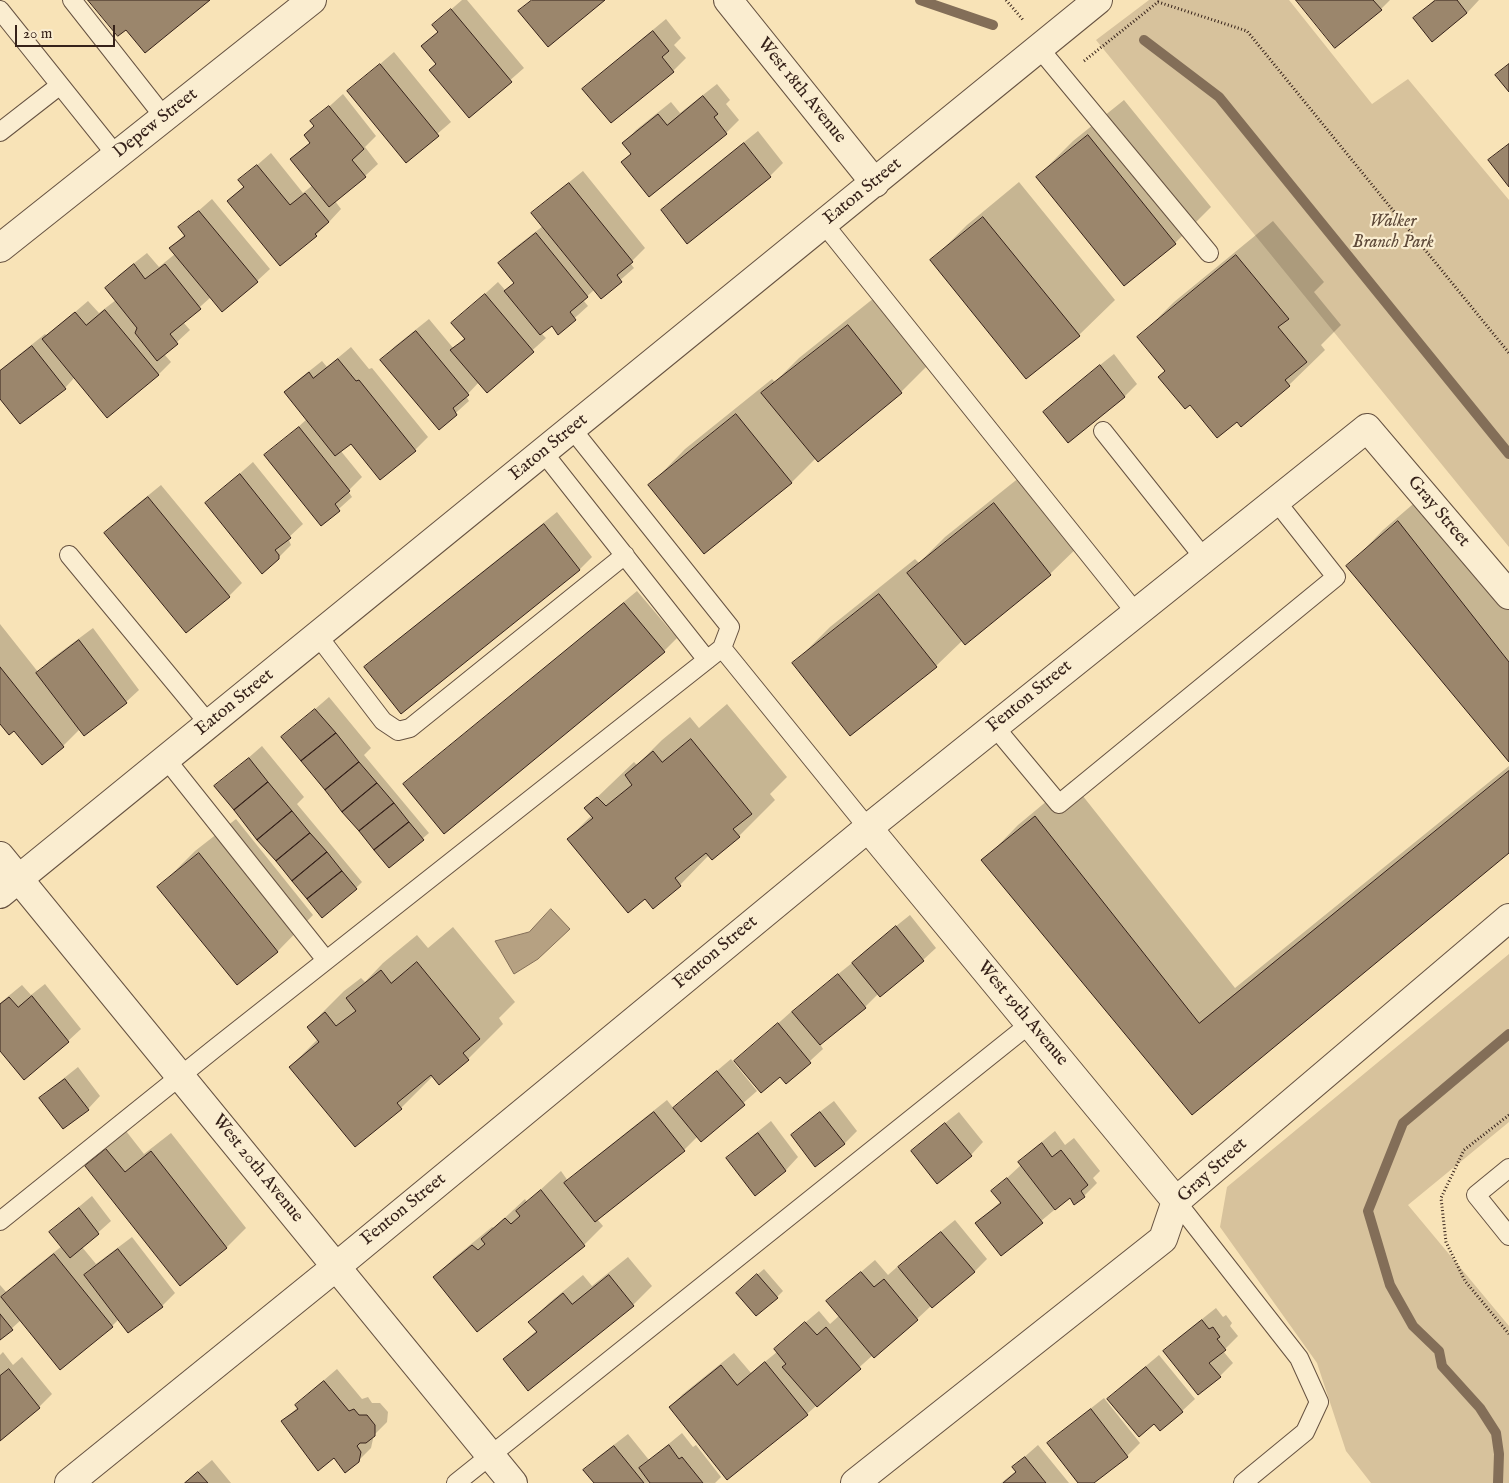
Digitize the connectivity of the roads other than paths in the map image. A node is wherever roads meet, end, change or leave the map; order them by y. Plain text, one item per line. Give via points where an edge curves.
1 (72, 0) edge
2 (312, 0) edge
3 (728, 0) edge
4 (1098, 0) edge
5 (0, 10) edge
6 (1039, 48) junction
7 (59, 86) junction
8 (164, 117) junction
9 (0, 132) edge
10 (116, 155) junction
11 (875, 182) junction
12 (824, 224) junction
13 (0, 248) edge
14 (1209, 253) dead end
15 (572, 428) junction
16 (1367, 428) joint
17 (1103, 431) dead end
18 (544, 452) junction
19 (1276, 501) junction
20 (69, 555) dead end
21 (625, 555) junction
22 (1204, 558) junction
23 (1509, 595) edge
24 (1136, 613) junction
25 (318, 636) junction
26 (722, 648) junction
27 (707, 660) junction
28 (209, 724) junction
29 (994, 726) junction
30 (166, 759) junction
31 (868, 828) junction
32 (0, 856) edge
33 (9, 887) edge
34 (1509, 918) edge
35 (326, 960) junction
36 (1030, 1023) junction
37 (180, 1075) junction
38 (1509, 1168) edge
39 (1176, 1201) junction
40 (0, 1221) edge
41 (1509, 1236) edge
42 (337, 1266) junction
43 (490, 1455) junction
44 (69, 1483) edge
45 (456, 1483) edge
46 (513, 1483) edge
47 (855, 1483) edge
48 (1243, 1483) edge

1 - 8 lane
2 - 8 street, Depew Street
3 - 11 street, West 18th Avenue
4 - 6 street, Eaton Street
5 - 7 lane
6 - 11 street, Eaton Street
6 - 14 lane
7 - 9 lane
7 - 10 lane
8 - 10 street, Depew Street
10 - 13 street, Depew Street
11 - 12 street, Eaton Street
12 - 15 street, Eaton Street
12 - 24 lane
15 - 18 street, Eaton Street
15 - 26 lane via 730,627
16 - 19 street, Fenton Street
16 - 23 street, Gray Street
17 - 22 lane
18 - 21 lane
18 - 25 street, Eaton Street
19 - 22 street, Fenton Street
19 - 29 lane via 1336,576 1059,804
20 - 28 lane
21 - 25 lane via 410,728 398,731 383,721
21 - 27 lane
22 - 24 street, Fenton Street
24 - 29 street, Fenton Street
25 - 28 street, Eaton Street
26 - 27 lane
26 - 31 lane
27 - 35 lane
28 - 30 street, Eaton Street
29 - 31 street, Fenton Street
30 - 33 street, Eaton Street
30 - 35 lane
31 - 36 street, West 19th Avenue
31 - 42 street, Fenton Street
32 - 33 street, West 20th Avenue
33 - 37 street, West 20th Avenue
34 - 39 street, Gray Street
35 - 37 lane
36 - 39 street, West 19th Avenue
36 - 43 lane
37 - 40 lane
37 - 42 street, West 20th Avenue
38 - 41 lane via 1476,1195
39 - 47 street, Gray Street via 1163,1238
39 - 48 lane via 1298,1358 1320,1402 1305,1432
42 - 43 street, West 20th Avenue
42 - 44 street, Fenton Street
43 - 45 lane
43 - 46 street, West 20th Avenue

